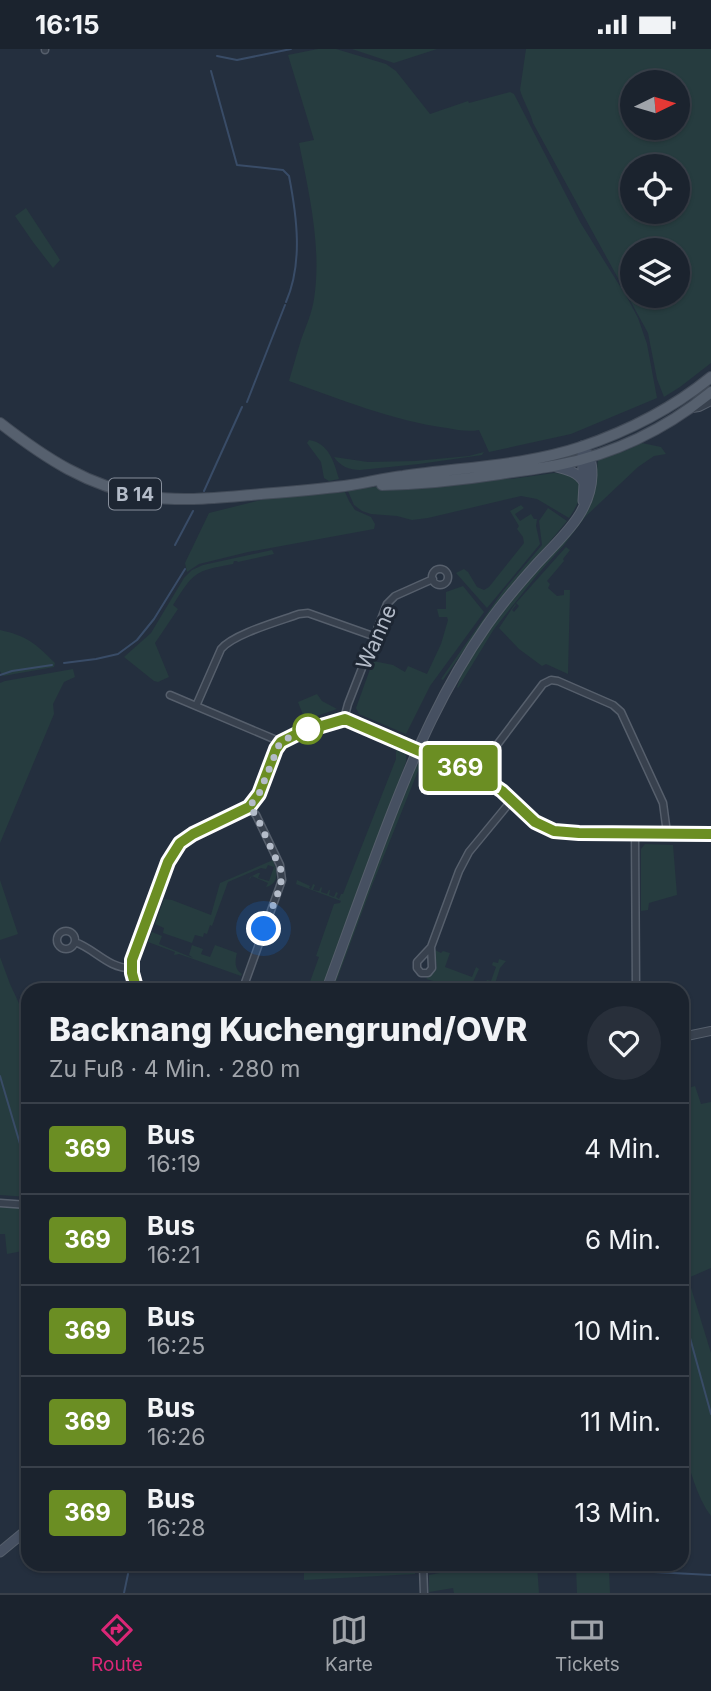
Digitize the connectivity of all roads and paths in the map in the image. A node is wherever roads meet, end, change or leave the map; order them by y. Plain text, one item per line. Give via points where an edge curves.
1 (710, 378) edge
2 (711, 392) edge
3 (711, 401) edge
4 (692, 408) junction
5 (0, 423) edge
6 (582, 446) junction
7 (586, 458) junction
8 (553, 466) junction
9 (584, 484) junction
10 (350, 485) junction
11 (579, 516) junction
12 (433, 579) dead end
13 (373, 636) junction
14 (170, 695) dead end
15 (196, 706) junction
16 (345, 719) junction
17 (281, 742) junction
18 (416, 750) junction
19 (475, 775) junction
20 (511, 801) junction
21 (249, 807) junction
22 (635, 833) junction
23 (667, 833) junction
24 (711, 834) edge
25 (75, 942) dead end
26 (431, 947) dead end
27 (131, 968) junction
28 (136, 983) edge
29 (245, 983) edge
30 (329, 983) edge
31 (636, 983) edge
32 (711, 1031) edge
33 (689, 1036) edge
34 (0, 1203) edge
35 (21, 1204) edge
36 (21, 1535) edge
37 (0, 1552) edge
38 (423, 1571) edge
39 (424, 1593) edge

1 - 6 main road, B 14 via 645,420
2 - 4 main road, B 14
3 - 4 street
4 - 7 main road, B 14 via 647,434
5 - 10 main road, B 14 via 53,462 86,479 145,496 216,498
6 - 7 main road
6 - 10 main road, B 14 via 521,461
7 - 8 main road, B 14
7 - 9 main road
7 - 11 main road via 592,486
8 - 9 main road via 577,474
8 - 10 main road, B 14 via 394,485
9 - 11 main road
11 - 18 main road via 481,633
12 - 13 street, Wanne via 391,599
13 - 15 street via 306,613 235,638 221,649
13 - 16 street, Wanne
14 - 15 street
15 - 17 street
16 - 17 street
16 - 18 street
17 - 21 street
18 - 19 street
18 - 30 main road
19 - 20 street
19 - 23 street via 543,684 558,681 621,712 663,803
20 - 22 street via 554,831
20 - 26 street via 464,861
21 - 27 street via 193,834 174,850
21 - 29 street via 280,865 282,880
22 - 23 street
22 - 31 street
23 - 24 street
25 - 27 street via 113,965
27 - 28 street
32 - 33 street
34 - 35 street
36 - 37 main road
38 - 39 street

